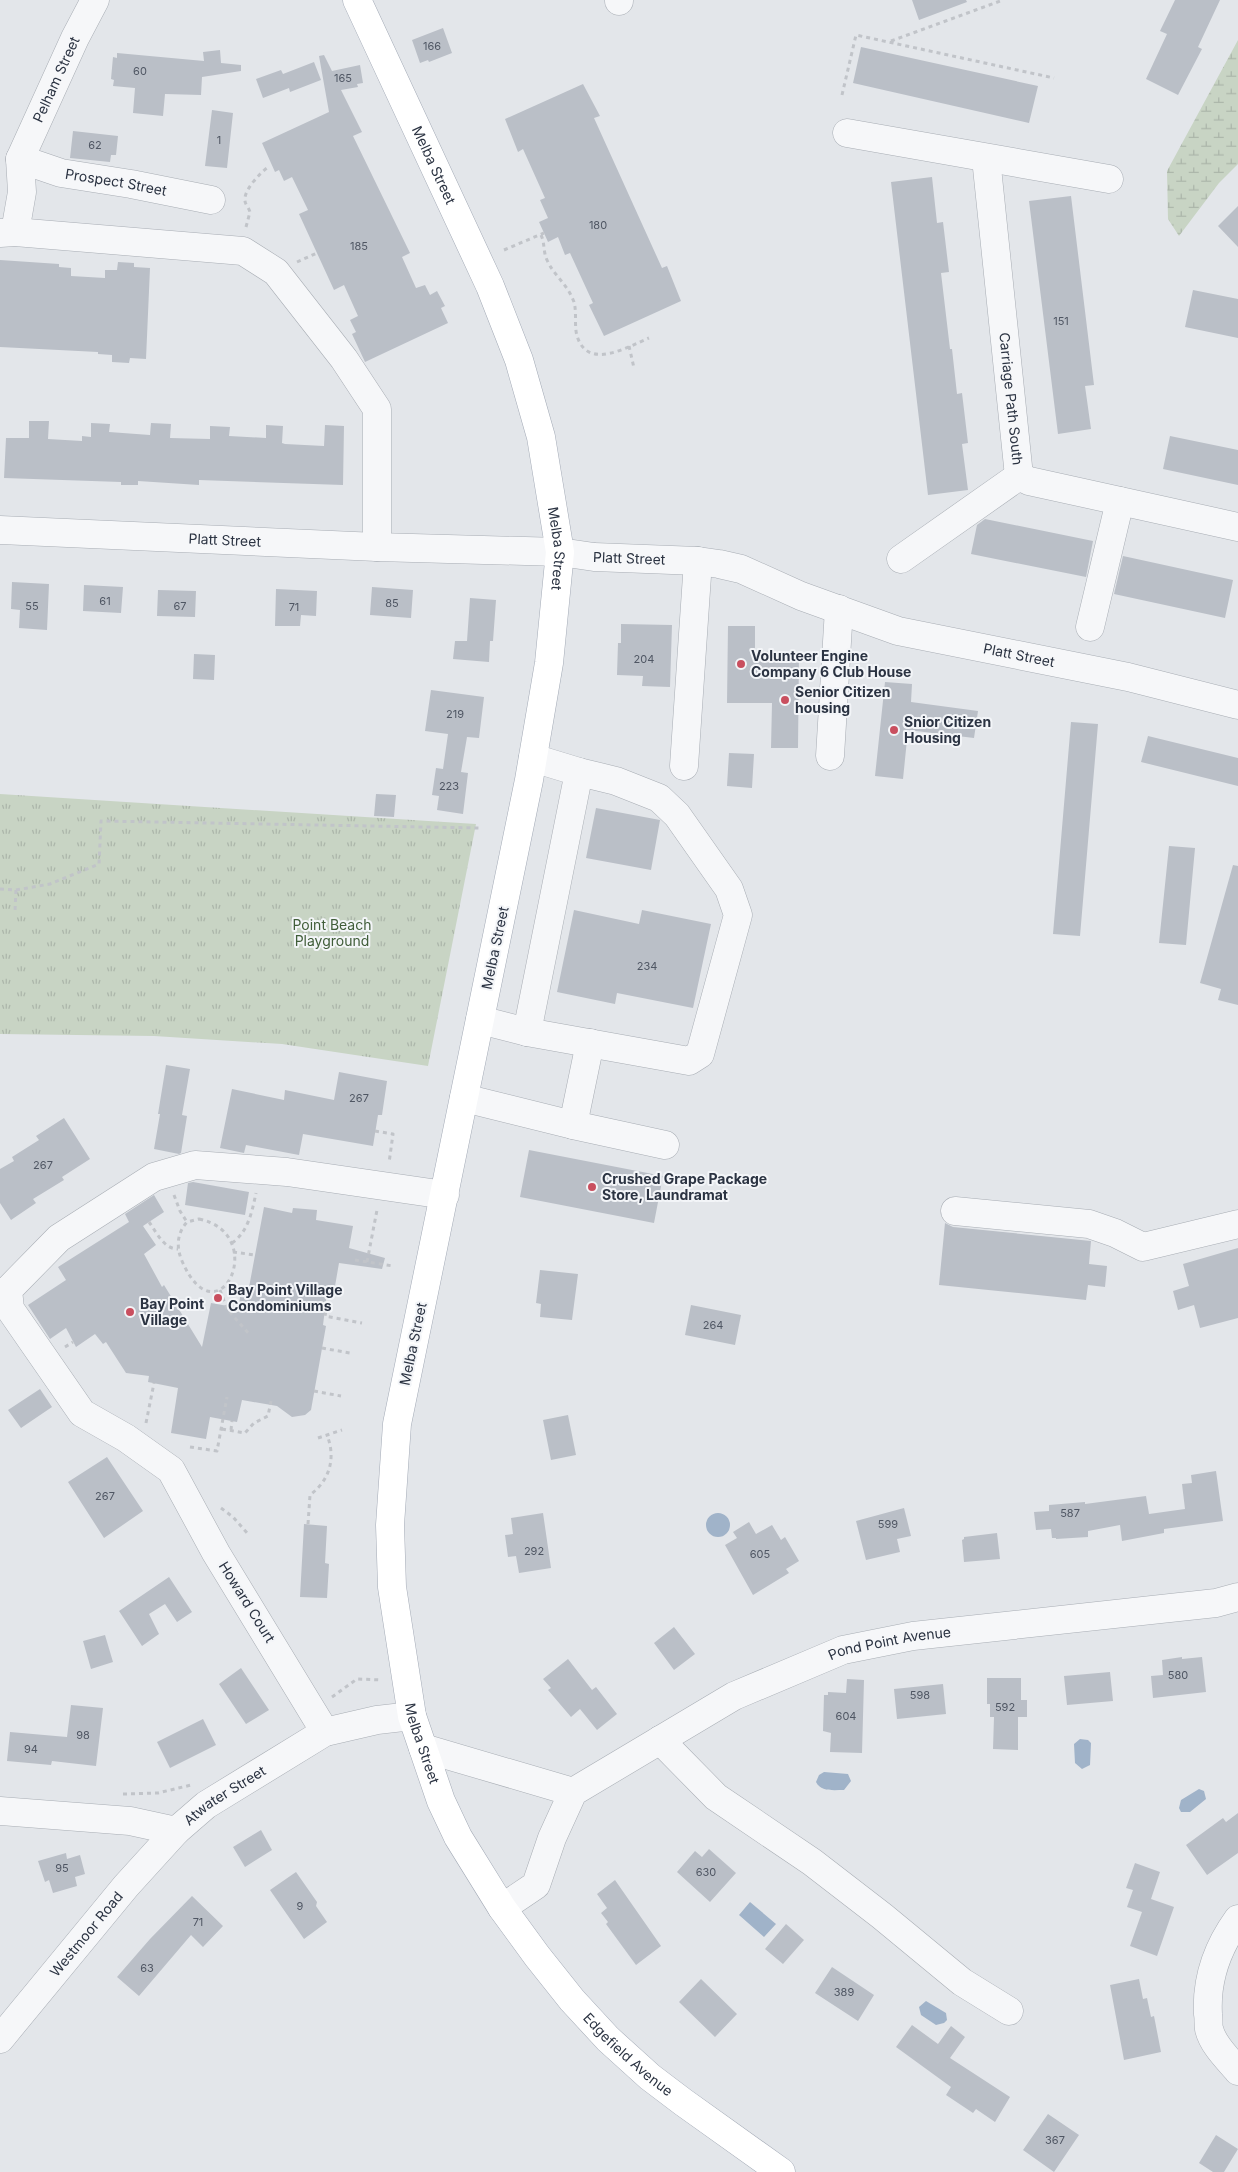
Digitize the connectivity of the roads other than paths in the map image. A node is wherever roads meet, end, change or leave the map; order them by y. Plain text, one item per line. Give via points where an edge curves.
1 (95, 0) edge
2 (357, 0) edge
3 (847, 133) dead end
4 (986, 158) junction
5 (20, 159) junction
6 (1109, 179) dead end
7 (212, 200) dead end
8 (8, 232) edge
9 (1019, 476) junction
10 (1120, 501) junction
11 (1238, 527) edge
12 (0, 530) edge
13 (377, 547) junction
14 (560, 552) junction
15 (901, 559) dead end
16 (698, 561) junction
17 (839, 609) junction
18 (1090, 627) dead end
19 (1238, 704) edge
20 (830, 756) dead end
21 (533, 758) junction
22 (684, 766) dead end
23 (579, 772) junction
24 (480, 1020) junction
25 (527, 1032) junction
26 (590, 1043) junction
27 (464, 1098) junction
28 (573, 1125) junction
29 (665, 1145) dead end
30 (445, 1195) junction
31 (955, 1211) dead end
32 (1238, 1224) edge
33 (1238, 1597) edge
34 (412, 1716) junction
35 (319, 1721) junction
36 (660, 1740) junction
37 (423, 1748) junction
38 (573, 1792) junction
39 (0, 1811) edge
40 (176, 1831) junction
41 (502, 1908) junction
42 (1238, 1919) edge
43 (1009, 2012) dead end
44 (0, 2039) edge
45 (1238, 2071) edge
46 (781, 2172) edge

1 - 5 street, Pelham Street
2 - 14 main road, Melba Street via 490,286 520,360 541,437
3 - 4 street
4 - 6 street
4 - 9 street, Carriage Path South
5 - 7 street, Prospect Street via 61,173
5 - 8 street via 22,192
8 - 13 street via 243,252 276,272 344,358 376,409
9 - 10 street, Carriage Path South
9 - 15 street
10 - 11 street, Carriage Path South
10 - 18 street
12 - 13 street, Platt Street
13 - 14 street, Platt Street
14 - 16 street, Platt Street via 594,557
14 - 21 main road, Melba Street via 550,663
16 - 17 street, Platt Street via 741,569
16 - 22 street
17 - 19 street, Platt Street via 898,630 1128,677
17 - 20 street
21 - 23 street
21 - 24 main road, Melba Street
23 - 25 street
23 - 26 street via 659,798 677,815 729,889 738,915 700,1054 689,1062
24 - 25 street
24 - 27 main road, Melba Street
25 - 26 street
26 - 28 street
27 - 28 street
27 - 30 main road, Melba Street
28 - 29 street
30 - 34 main road, Melba Street via 397,1424 391,1508 392,1587
30 - 35 street, Howard Court via 287,1172 194,1165 154,1177 59,1238 8,1290 10,1309 82,1413 172,1470 216,1553
31 - 32 street via 1089,1224 1143,1247
33 - 36 street, Pond Point Avenue via 1216,1603 913,1636 843,1650 734,1696
34 - 35 street, Atwater Street
34 - 37 main road, Melba Street
35 - 40 street, Atwater Street
36 - 38 street, Pond Point Avenue
36 - 43 street via 716,1797 812,1862 962,1982
37 - 38 street
37 - 41 main road, Melba Street via 441,1801 458,1837
38 - 41 street via 552,1838 536,1885
39 - 40 street, Atwater Street via 130,1821
40 - 44 street, Westmoor Road via 126,1886
41 - 46 main road, Edgefield Avenue via 572,2000 608,2039 650,2077
42 - 45 street via 1214,1962 1208,1999 1209,2030

